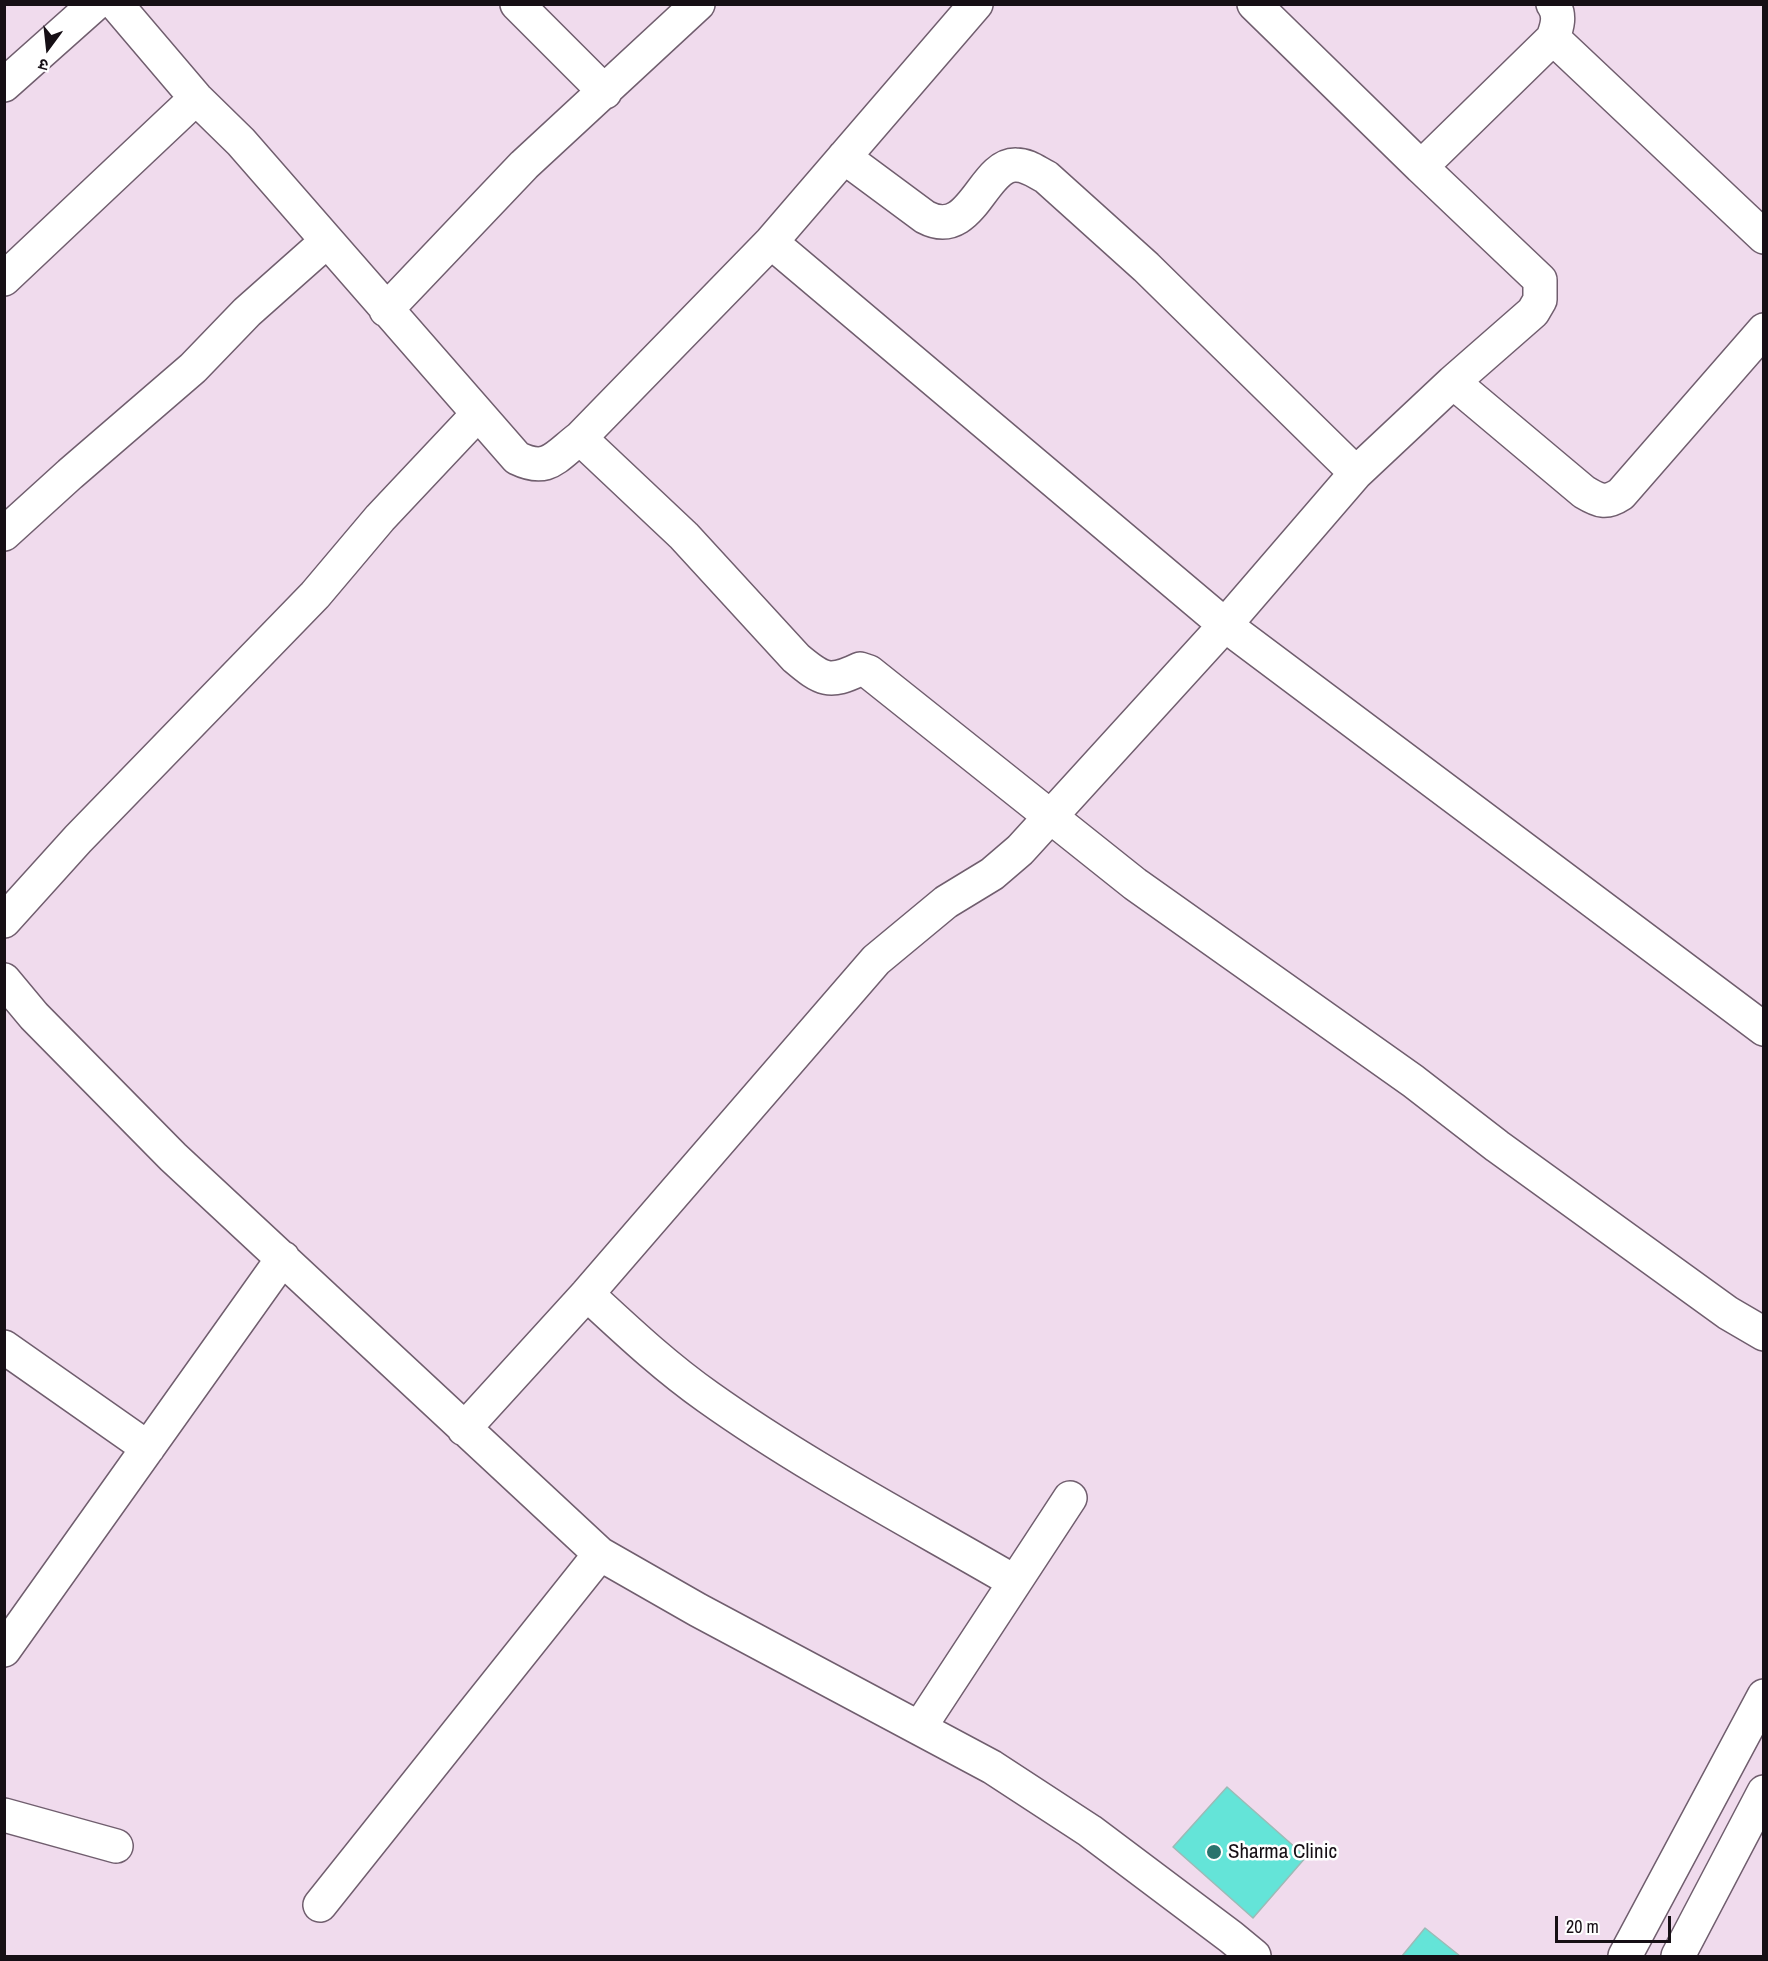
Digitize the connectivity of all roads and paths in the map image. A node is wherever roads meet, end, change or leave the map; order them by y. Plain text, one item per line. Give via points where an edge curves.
1 (95, 4) edge
2 (116, 4) edge
3 (517, 4) edge
4 (698, 4) edge
5 (976, 4) edge
6 (1254, 4) edge
7 (1553, 4) edge
8 (1553, 38) junction
9 (4, 85) edge
10 (605, 92) junction
11 (196, 98) junction
12 (844, 157) junction
13 (1421, 167) junction
14 (1764, 237) edge
15 (327, 241) junction
16 (771, 242) junction
17 (4, 279) edge
18 (386, 310) junction
19 (1764, 330) edge
20 (1453, 382) junction
21 (477, 415) junction
22 (580, 438) junction
23 (1356, 473) junction
24 (4, 534) edge
25 (1225, 625) junction
26 (1050, 814) junction
27 (4, 921) edge
28 (4, 980) edge
29 (1764, 1029) edge
30 (283, 1258) junction
31 (587, 1294) junction
32 (1764, 1334) edge
33 (4, 1347) edge
34 (464, 1429) junction
35 (148, 1448) junction
36 (1070, 1498) dead end
37 (600, 1554) junction
38 (1015, 1582) junction
39 (4, 1650) edge
40 (1764, 1696) edge
41 (920, 1727) junction
42 (1764, 1792) edge
43 (4, 1815) edge
44 (116, 1846) dead end
45 (320, 1905) dead end
46 (1254, 1956) edge
47 (1625, 1956) edge
48 (1678, 1956) edge

1 - 9 main road
2 - 11 main road
3 - 10 main road
4 - 10 main road
5 - 12 main road
6 - 13 main road
7 - 8 main road via 1558,21
8 - 13 main road
8 - 14 main road
10 - 18 main road via 524,165
11 - 15 main road via 241,142
11 - 17 main road
12 - 16 main road
12 - 23 main road via 934,222 948,223 958,218 1002,170 1014,164 1046,177 1146,267
13 - 20 main road via 1540,280 1542,291 1533,312
15 - 18 main road
15 - 24 main road via 247,312 193,368
16 - 22 main road
16 - 25 main road
18 - 21 main road
19 - 20 main road via 1621,494 1611,500 1600,501 1584,492
20 - 23 main road
21 - 22 main road via 517,458 537,466 546,464
21 - 27 main road via 307,603
22 - 26 main road via 684,536 813,672 828,680 860,669 869,672
23 - 25 main road
25 - 26 main road
25 - 29 main road
26 - 31 main road via 1020,850 992,874 946,902 876,960
26 - 32 main road via 1135,884 1413,1081 1728,1313
28 - 30 main road via 34,1016 173,1157
30 - 34 main road
30 - 35 main road
31 - 34 main road
31 - 38 main road via 642,1346 706,1396 787,1450
33 - 35 main road
34 - 37 main road
35 - 39 main road
36 - 38 main road
37 - 41 main road via 688,1605
37 - 45 main road
38 - 41 main road
40 - 47 main road
41 - 46 main road via 992,1767 1090,1831
42 - 48 main road
43 - 44 main road

